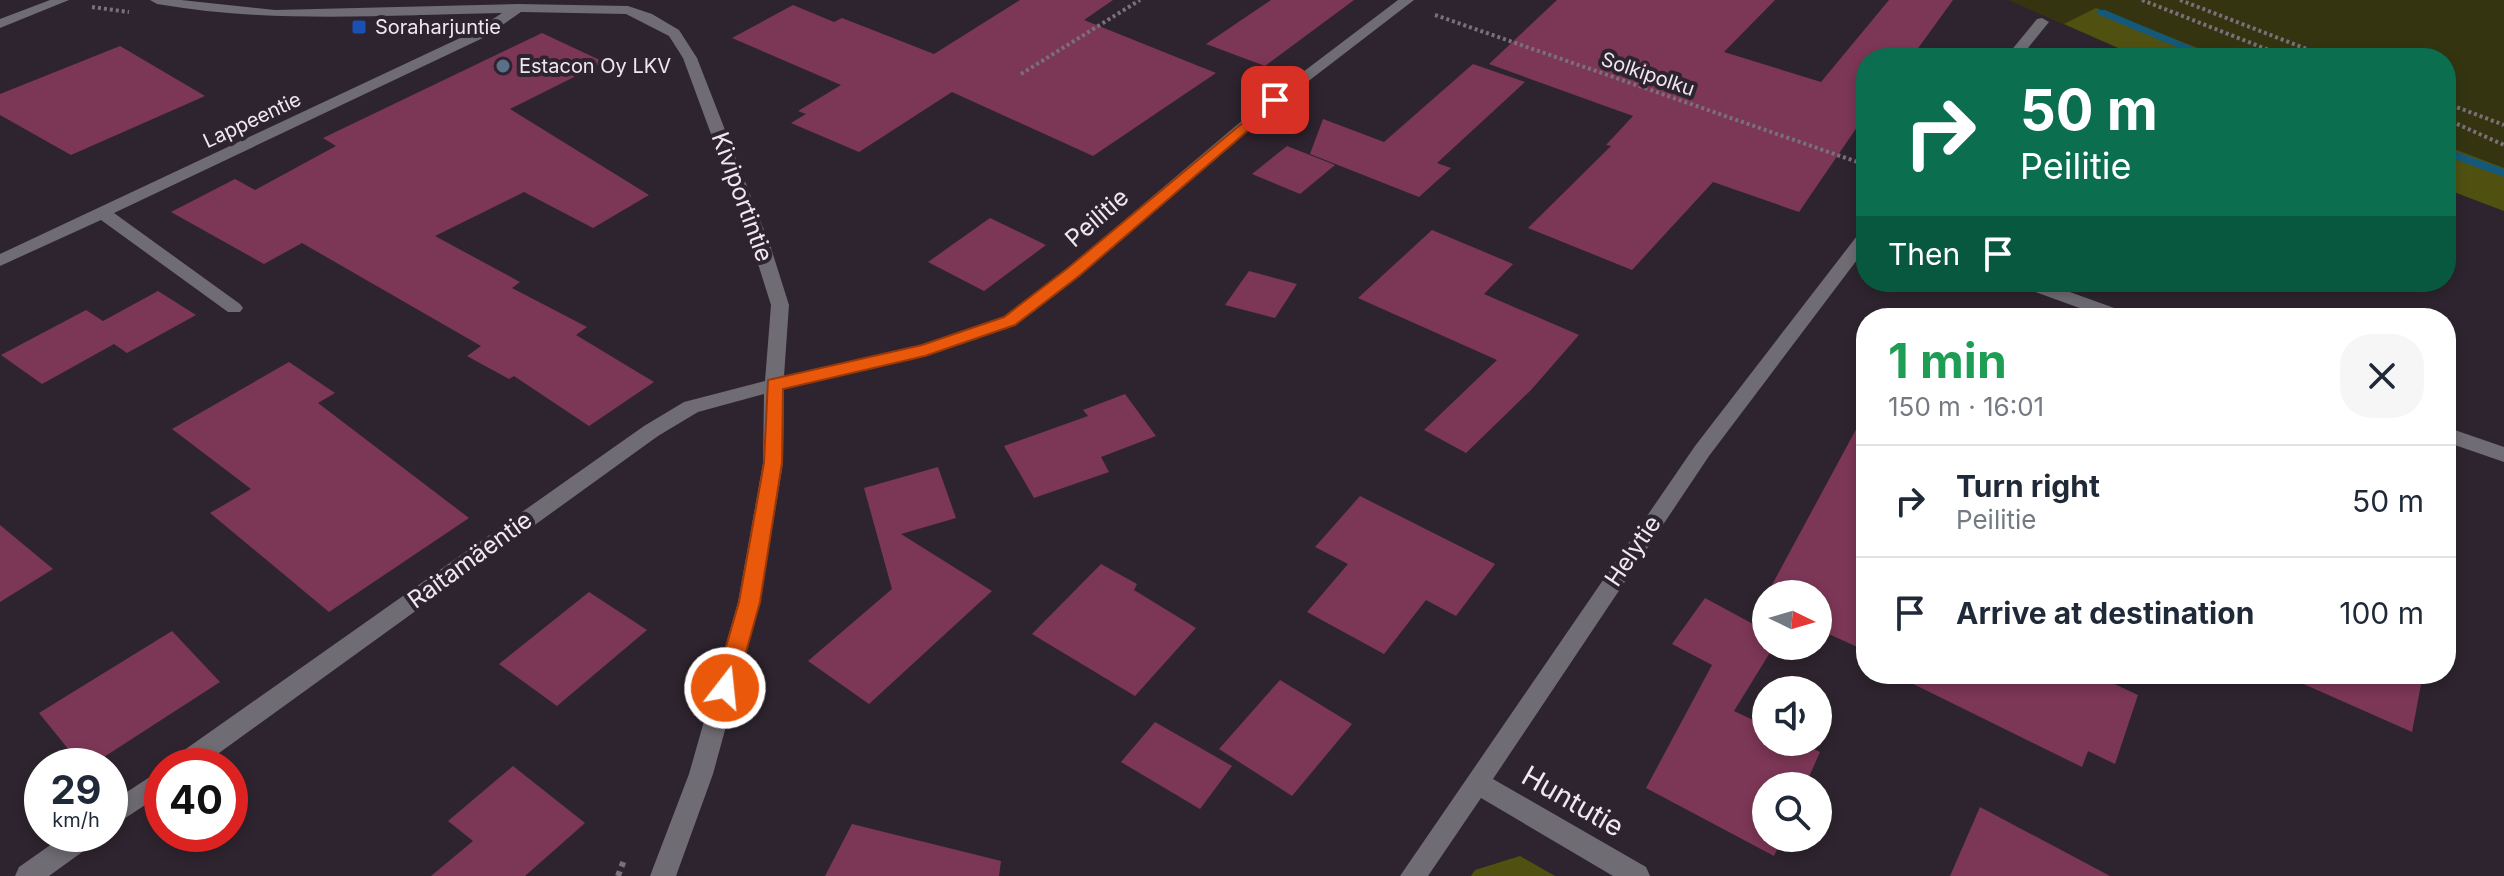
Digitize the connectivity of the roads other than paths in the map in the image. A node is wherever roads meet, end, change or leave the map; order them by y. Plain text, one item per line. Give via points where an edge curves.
1 (62, 0) edge
2 (157, 0) edge
3 (232, 0) edge
4 (651, 0) edge
5 (1407, 0) edge
6 (518, 8) junction
7 (215, 10) junction
8 (628, 10) junction
9 (2042, 22) dead end
10 (0, 24) edge
11 (2020, 48) edge
12 (103, 213) junction
13 (1856, 249) edge
14 (0, 261) edge
15 (2053, 292) edge
16 (234, 308) dead end
17 (2097, 308) edge
18 (774, 385) junction
19 (2456, 438) edge
20 (2504, 455) edge
21 (207, 748) edge
22 (1476, 782) junction
23 (62, 852) edge
24 (28, 876) edge
25 (663, 876) edge
26 (1413, 876) edge
27 (1637, 876) edge

1 - 10 street
2 - 7 street, Kiviportintie
3 - 7 street
4 - 8 street
5 - 18 street, Peilitie via 1275,100 1010,321 925,350
6 - 7 street, Kiviportintie via 275,14
6 - 8 street, Kiviportintie
6 - 12 street, Lappeentie via 480,34
8 - 18 street, Kiviportintie via 674,33 702,87 780,305
9 - 11 street
12 - 14 street, Lappeentie
12 - 16 street
13 - 22 street, Helytie via 1702,451
15 - 17 street
18 - 21 street, Raitamäentie via 691,407 651,431
18 - 25 street, Kiviportintie via 773,463 749,602 701,774
19 - 20 street
22 - 26 street, Helytie
22 - 27 street, Huntutie
23 - 24 street

